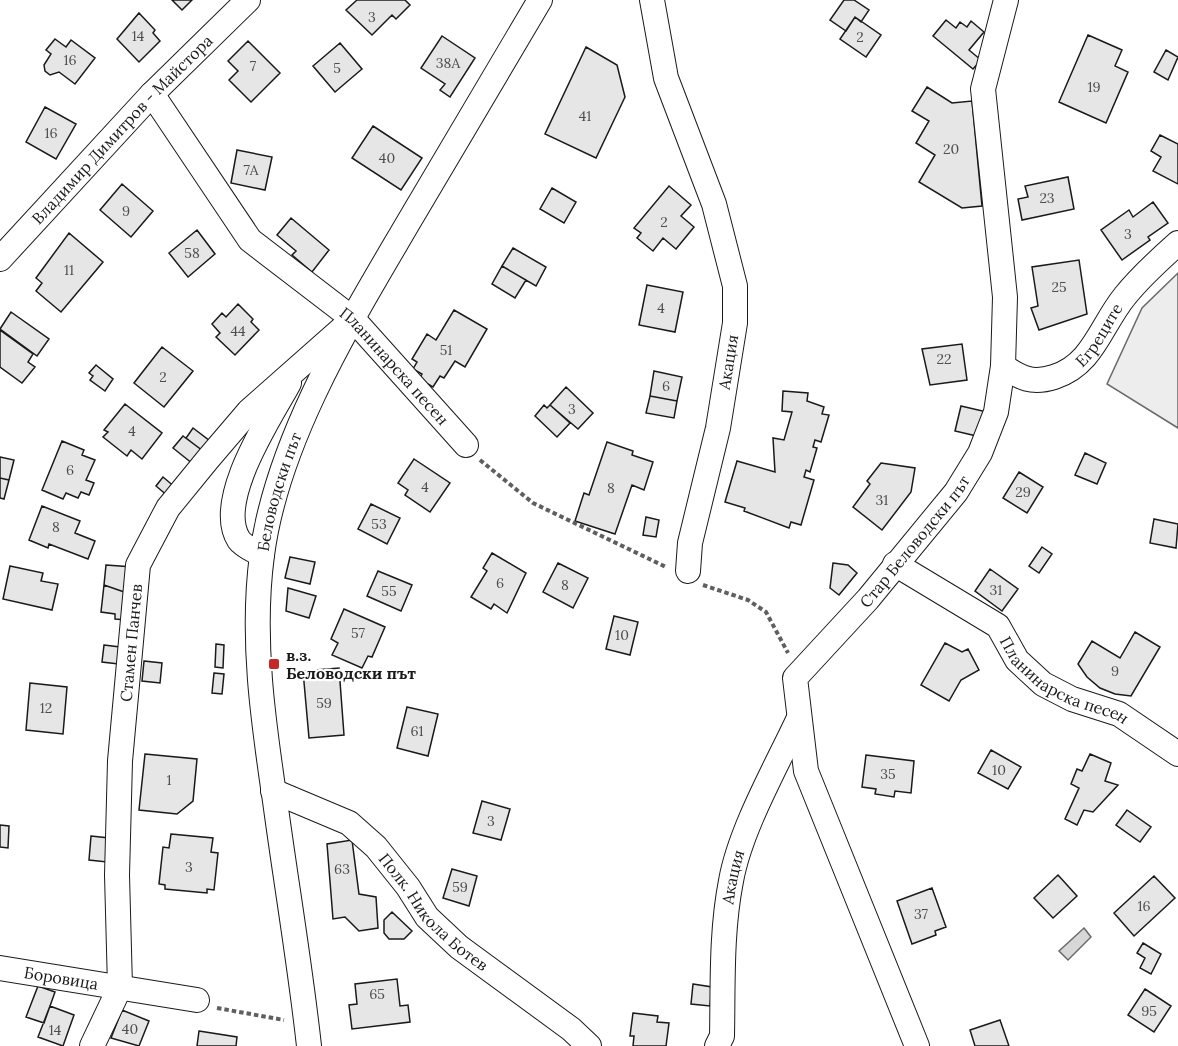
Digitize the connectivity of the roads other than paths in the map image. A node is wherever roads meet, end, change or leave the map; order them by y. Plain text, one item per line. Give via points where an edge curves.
1 (248, 0) edge
2 (540, 0) edge
3 (652, 0) edge
4 (1006, 0) edge
5 (152, 94) junction
6 (1178, 243) edge
7 (0, 259) edge
8 (353, 319) junction
9 (1003, 366) junction
10 (298, 367) junction
11 (466, 445) road end
12 (262, 555) junction
13 (895, 564) junction
14 (688, 571) road end
15 (798, 720) junction
16 (1178, 754) edge
17 (273, 791) junction
18 (0, 968) edge
19 (120, 987) junction
20 (197, 1000) road end
21 (308, 1035) edge
22 (92, 1046) edge
23 (589, 1046) edge
24 (717, 1046) edge
25 (917, 1046) edge

1 - 5 street, Владимир Димитров - Майстора
2 - 8 street, Беловодски път
3 - 14 street, Акация via 666,78 714,204 735,286 735,323 720,416 690,543
4 - 9 street, Стар Беловодски път via 983,89 1005,297
5 - 7 street, Владимир Димитров - Майстора
5 - 8 street, Планинарска песен via 250,240
6 - 9 street, Егреците via 1125,296 1084,360 1065,374 1042,381 1021,379
8 - 10 street, Стамен Панчев
8 - 11 street, Планинарска песен
8 - 12 street, Беловодски път via 287,456
9 - 13 street, Стар Беловодски път via 996,412 980,453 956,492
10 - 12 street via 237,483 232,520 239,541
10 - 19 street, Стамен Панчев via 249,411 201,467 168,508 138,565 120,761
12 - 17 street, Беловодски път via 257,624 262,712
13 - 15 street, Стар Беловодски път via 795,678
13 - 16 street, Планинарска песен via 998,626 1017,660 1043,684 1071,699 1119,714
15 - 24 street, Акация via 731,878 724,926 722,1036
15 - 25 street via 807,771
17 - 21 street, Беловодски път
17 - 23 street, Полк. Никола Ботев via 349,823 376,847 427,917 451,940
18 - 19 street, Боровица
19 - 20 street, Боровица
19 - 22 street, Стамен Панчев

